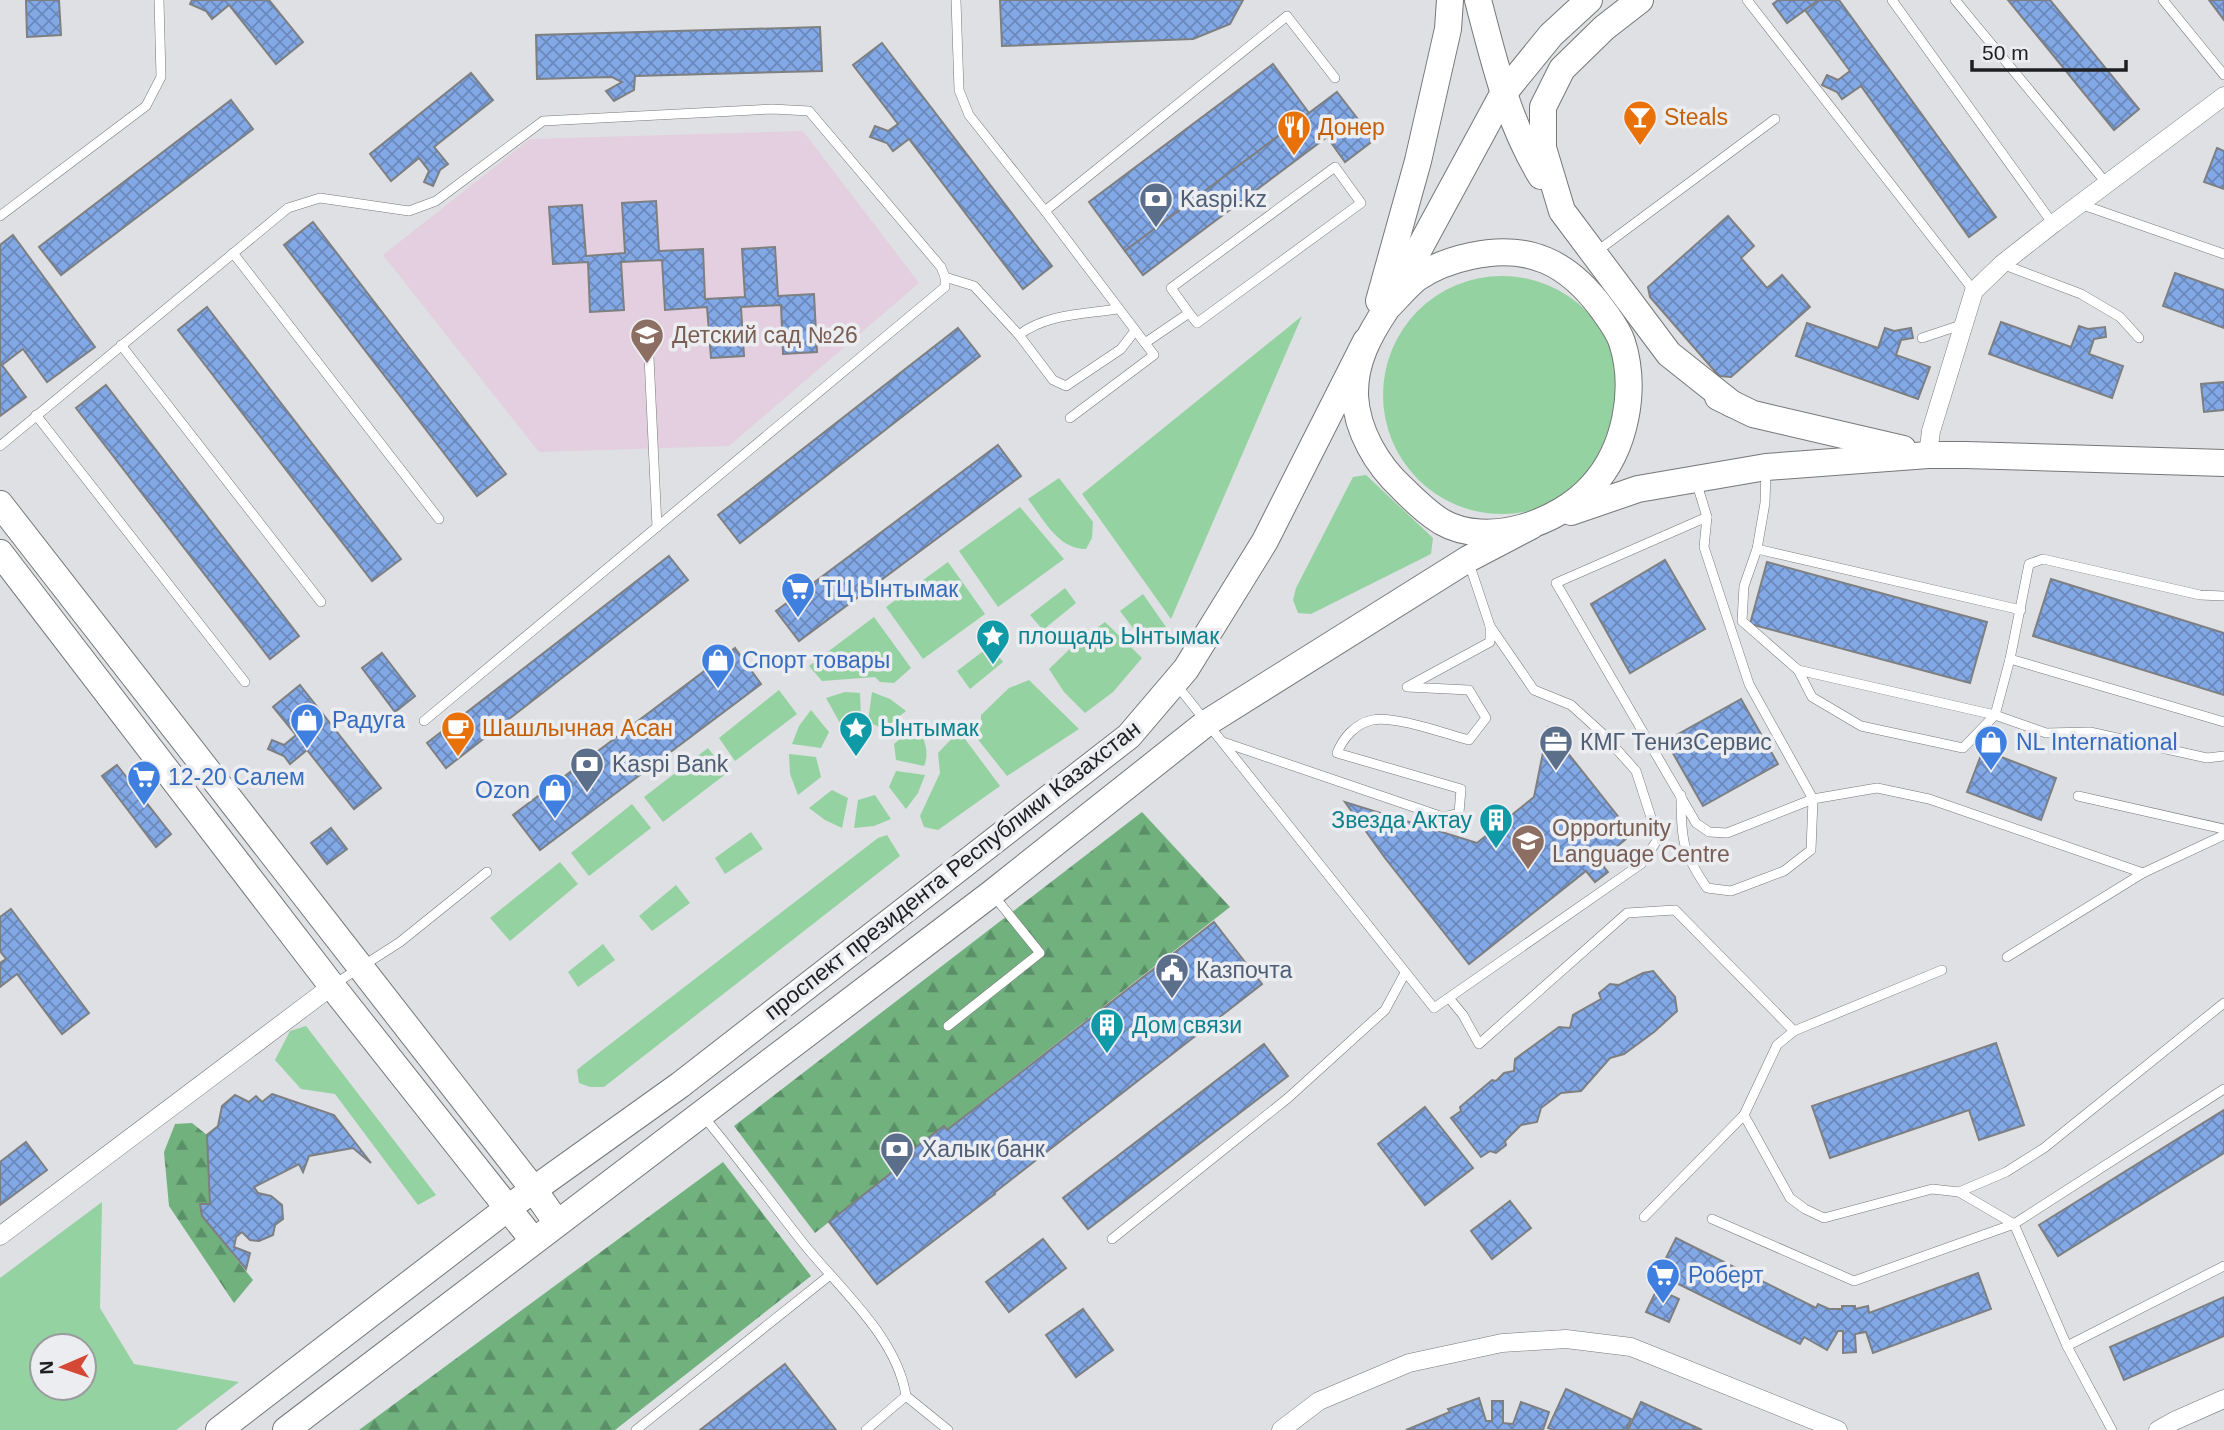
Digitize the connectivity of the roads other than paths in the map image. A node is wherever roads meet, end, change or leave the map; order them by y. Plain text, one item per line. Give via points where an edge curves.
1 (159, 0) edge
2 (956, 0) edge
3 (1450, 0) edge
4 (1478, 0) edge
5 (1589, 0) edge
6 (1640, 0) edge
7 (1747, 0) edge
8 (1892, 0) edge
9 (1955, 0) edge
10 (2163, 0) edge
11 (2224, 75) edge
12 (1335, 78) dead end
13 (1503, 94) junction
14 (2222, 103) edge
15 (1775, 119) dead end
16 (2107, 184) junction
17 (2080, 204) junction
18 (1045, 211) junction
19 (1562, 211) junction
20 (0, 216) edge
21 (2053, 224) junction
22 (233, 253) junction
23 (1594, 253) junction
24 (2224, 254) edge
25 (2002, 264) junction
26 (945, 277) junction
27 (1974, 291) junction
28 (1387, 308) junction
29 (1117, 309) junction
30 (1189, 313) junction
31 (1964, 324) junction
32 (1134, 332) junction
33 (1019, 335) junction
34 (1619, 335) junction
35 (648, 336) dead end
36 (1368, 338) junction
37 (1922, 338) dead end
38 (2139, 338) dead end
39 (1145, 343) junction
40 (121, 345) junction
41 (1732, 404) junction
42 (36, 415) junction
43 (1070, 418) dead end
44 (0, 446) edge
45 (1928, 455) junction
46 (2223, 465) edge
47 (1766, 467) junction
48 (1696, 479) junction
49 (0, 504) edge
50 (1707, 517) junction
51 (439, 519) dead end
52 (1537, 524) junction
53 (657, 527) junction
54 (1757, 549) junction
55 (0, 553) edge
56 (1468, 559) junction
57 (2224, 596) edge
58 (321, 602) dead end
59 (2021, 610) junction
60 (1490, 626) junction
61 (2010, 659) junction
62 (1798, 670) junction
63 (245, 682) dead end
64 (1174, 683) junction
65 (1995, 715) junction
66 (424, 721) dead end
67 (2224, 722) edge
68 (1213, 733) junction
69 (2224, 756) edge
70 (1681, 793) junction
71 (2078, 796) dead end
72 (1813, 799) junction
73 (2224, 829) edge
74 (2224, 835) edge
75 (487, 872) dead end
76 (2143, 873) junction
77 (992, 893) junction
78 (2007, 957) dead end
79 (360, 967) junction
80 (1942, 970) dead end
81 (1405, 973) junction
82 (332, 986) junction
83 (1449, 998) junction
84 (2224, 1003) edge
85 (948, 1026) dead end
86 (1794, 1031) junction
87 (680, 1085) junction
88 (2224, 1089) edge
89 (701, 1113) junction
90 (1744, 1115) junction
91 (534, 1190) junction
92 (1959, 1192) junction
93 (508, 1208) junction
94 (1644, 1217) dead end
95 (1712, 1219) dead end
96 (557, 1223) junction
97 (2014, 1224) junction
98 (0, 1236) edge
99 (1112, 1239) dead end
100 (533, 1240) junction
101 (2224, 1266) edge
102 (830, 1275) junction
103 (2067, 1346) junction
104 (906, 1396) junction
105 (2224, 1399) edge
106 (2177, 1425) edge
107 (219, 1430) edge
108 (286, 1430) edge
109 (636, 1430) edge
110 (866, 1430) edge
111 (947, 1430) edge
112 (1281, 1430) edge
113 (1838, 1430) edge
114 (2112, 1430) edge
115 (2158, 1430) edge

1 - 20 lane via 161,77 146,106
2 - 18 lane via 959,90 969,115
3 - 36 main road via 1448,29 1418,161
4 - 13 main road
5 - 13 main road via 1551,35
6 - 19 main road via 1562,69 1543,107 1543,148
7 - 27 lane
8 - 21 lane
9 - 16 lane
10 - 11 lane
12 - 18 lane via 1287,16
13 - 19 main road via 1529,157
13 - 28 main road
14 - 16 street
15 - 23 lane
16 - 17 street
17 - 21 street
17 - 24 lane
18 - 29 lane
19 - 23 main road
19 - 34 main road
21 - 25 street
22 - 26 lane via 288,208 320,198 409,211 436,201 543,121 772,109 809,111
22 - 40 lane
22 - 51 lane
23 - 41 main road via 1669,354
25 - 27 street
25 - 38 lane via 2081,294 2120,317
26 - 33 lane via 974,286
26 - 53 lane via 945,287
27 - 31 street
28 - 34 main road via 1418,278 1439,266 1489,252 1520,253 1555,264 1580,281
28 - 36 main road
29 - 32 lane
29 - 33 lane via 1031,325
30 - 30 lane via 1171,288 1335,167 1361,203 1197,323
30 - 39 lane
31 - 37 lane
31 - 45 street via 1930,431
32 - 33 lane via 1121,349 1066,386 1053,380
32 - 39 lane
34 - 41 main road
34 - 52 main road via 1628,373 1628,404 1610,461 1578,499
35 - 53 lane
36 - 52 main road via 1357,371 1355,397 1373,453 1390,477 1444,523 1500,532
36 - 64 main road, проспект президента Республики Казахстан via 1265,541
39 - 43 lane via 1154,355
40 - 42 lane
40 - 58 lane
41 - 45 main road via 1753,414
42 - 44 lane
42 - 63 lane
45 - 46 main road
45 - 47 main road
47 - 48 main road
47 - 54 lane
48 - 50 lane
48 - 52 main road via 1638,489
49 - 79 main road
50 - 70 lane via 1556,583
50 - 72 lane via 1704,547 1749,684
52 - 56 main road
53 - 66 lane
54 - 59 lane
54 - 62 lane via 1744,586 1742,621
55 - 82 main road
56 - 60 lane
56 - 68 main road
57 - 59 lane via 2200,595 2043,559 2029,564
59 - 61 lane
60 - 68 lane via 1490,642 1407,687 1469,690 1486,718 1469,740 1392,720 1370,720 1345,736 1337,753 1461,789 1459,813 1443,817
60 - 83 lane via 1534,690 1572,705 1636,771 1658,839 1641,864
61 - 65 lane
61 - 67 lane
62 - 65 lane
62 - 65 lane via 1812,696 1861,726 1963,748
64 - 68 lane
64 - 87 main road, проспект президента Республики Казахстан via 1129,736
65 - 69 lane via 2046,733 2090,732 2207,758
68 - 77 main road
68 - 81 lane
70 - 72 lane via 1696,823 1709,832 1727,833
70 - 72 lane via 1681,835 1690,863 1707,888 1731,891 1784,871 1811,850
71 - 73 lane
72 - 76 lane via 1877,788 1903,793
74 - 76 lane
75 - 79 lane via 400,942
76 - 78 lane
77 - 85 lane via 1040,953
77 - 89 main road
79 - 82 lane
79 - 91 main road
80 - 86 lane
81 - 83 lane via 1434,1008
81 - 99 lane via 1385,1010 1366,1028 1288,1098
82 - 93 main road
82 - 98 street
83 - 86 lane via 1479,1044 1627,912 1675,910
84 - 92 lane via 2044,1148 2006,1172
86 - 90 lane via 1777,1045
87 - 89 main road
87 - 91 main road, проспект президента Республики Казахстан
88 - 97 lane
89 - 96 main road
89 - 102 lane
90 - 92 lane via 1790,1198 1824,1218 1932,1189
90 - 94 lane
91 - 93 main road, проспект президента Республики Казахстан
91 - 96 main road
92 - 97 lane
93 - 100 main road
93 - 107 main road, проспект президента Республики Казахстан
95 - 97 lane via 1854,1281
96 - 100 main road
97 - 103 lane
100 - 108 main road
101 - 103 lane
102 - 104 lane via 884,1339 904,1380
102 - 109 lane
103 - 114 lane
104 - 110 lane
104 - 111 lane
105 - 106 street
106 - 115 street
112 - 113 street via 1319,1401 1409,1363 1502,1343 1566,1339 1631,1347

